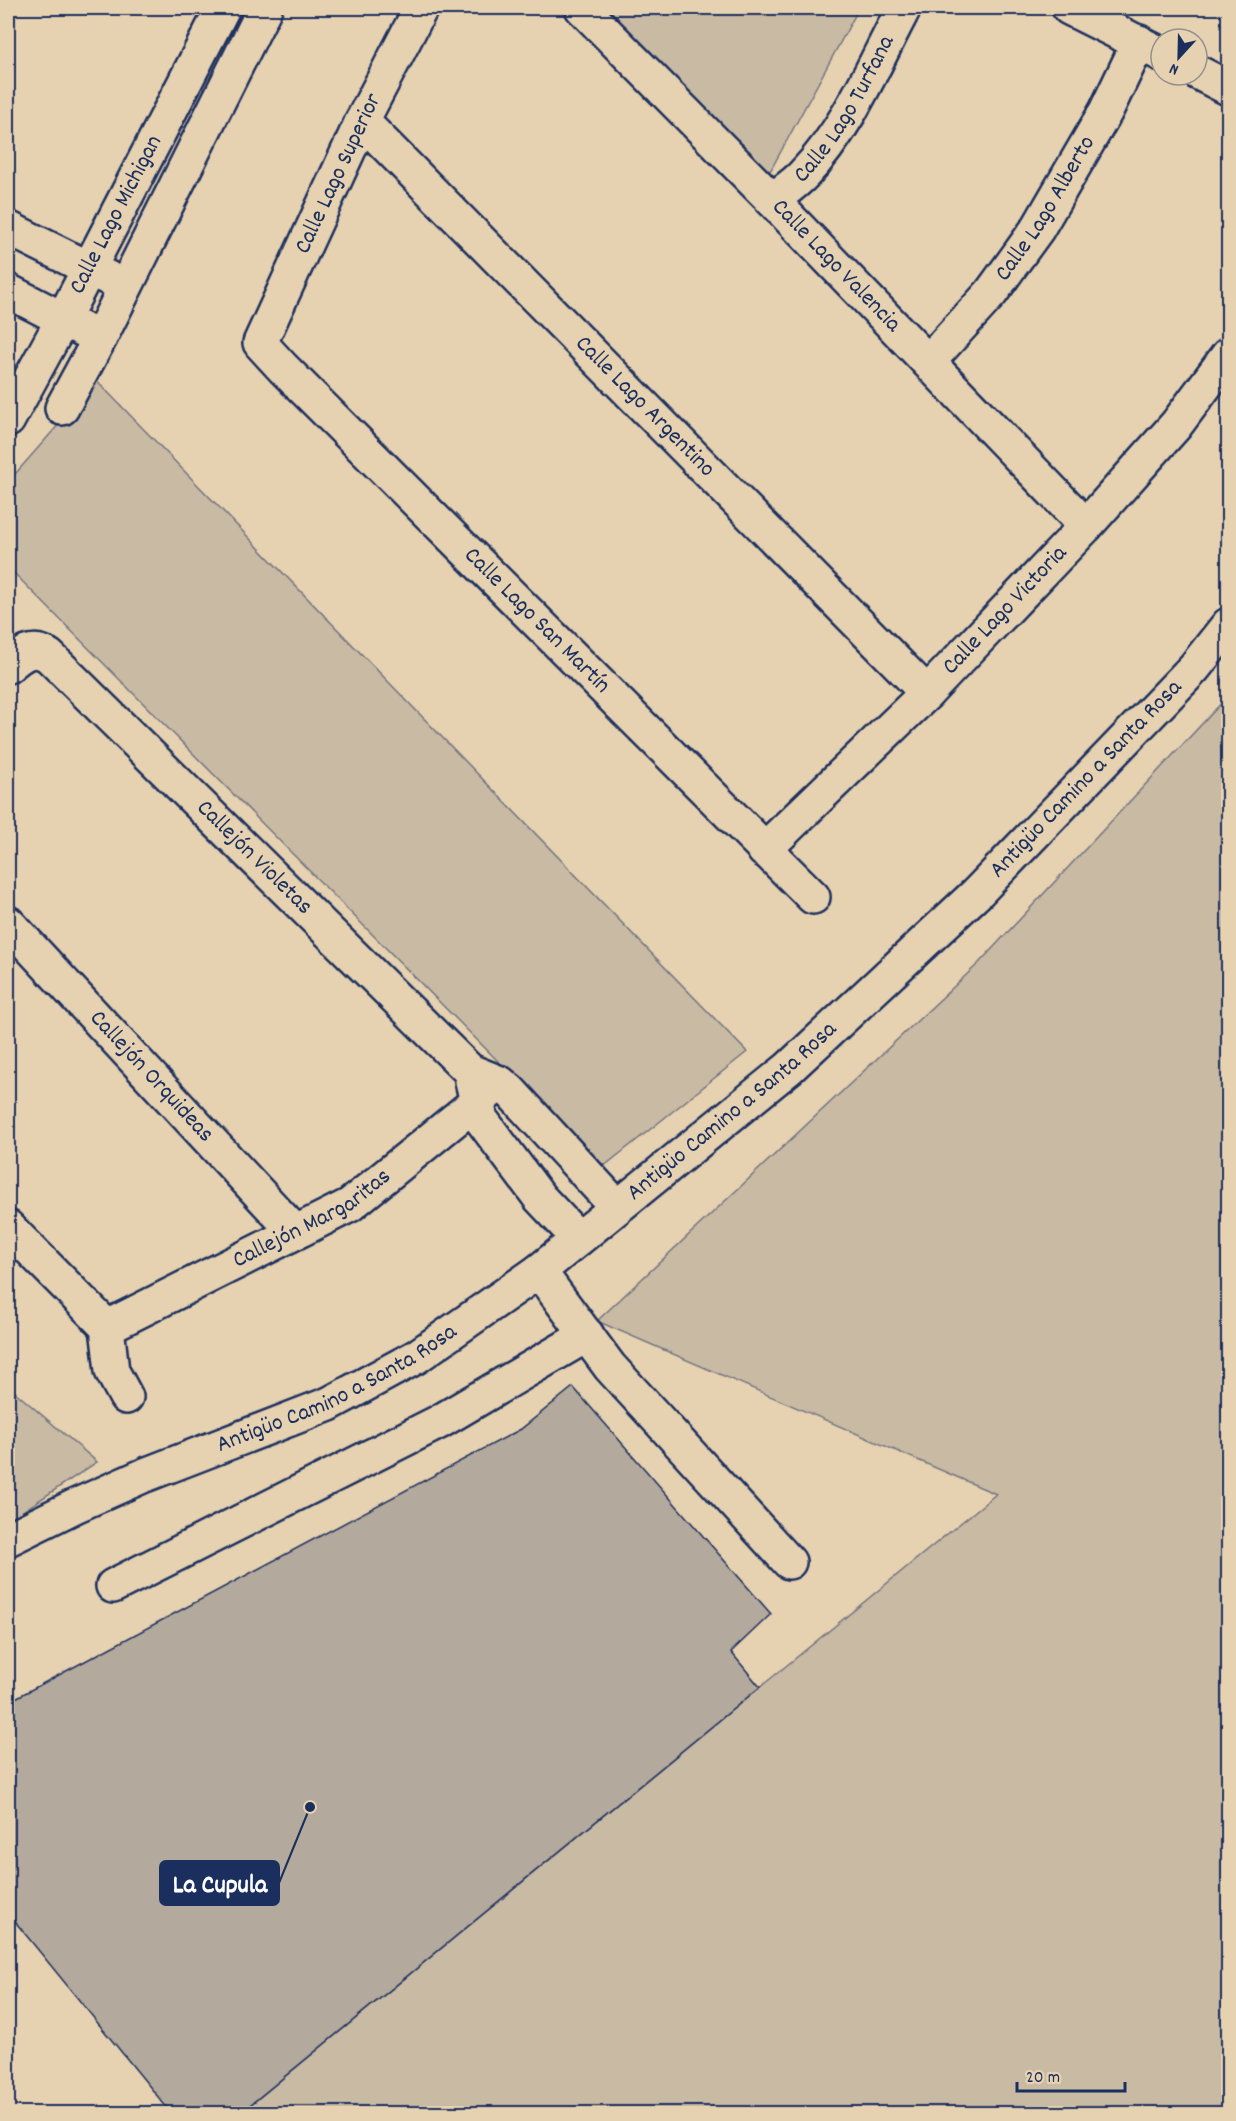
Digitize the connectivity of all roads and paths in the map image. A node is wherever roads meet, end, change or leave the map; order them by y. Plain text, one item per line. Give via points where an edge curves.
1 (223, 8) edge
2 (265, 8) edge
3 (421, 8) edge
4 (582, 8) edge
5 (904, 8) edge
6 (1069, 8) edge
7 (1149, 48) edge
8 (1149, 49) edge
9 (1209, 78) edge
10 (1228, 88) edge
11 (362, 121) junction
12 (772, 200) junction
13 (8, 228) edge
14 (90, 268) junction
15 (126, 287) junction
16 (8, 291) edge
17 (63, 319) junction
18 (100, 338) junction
19 (260, 343) joint
20 (1228, 355) edge
21 (928, 362) junction
22 (62, 408) dead end
23 (8, 420) edge
24 (1086, 526) junction
25 (1228, 625) edge
26 (21, 658) edge
27 (927, 693) junction
28 (764, 850) junction
29 (813, 897) dead end
30 (8, 923) edge
31 (488, 1093) junction
32 (617, 1207) junction
33 (8, 1227) edge
34 (295, 1232) junction
35 (578, 1238) junction
36 (539, 1271) junction
37 (106, 1327) junction
38 (586, 1335) junction
39 (126, 1396) dead end
40 (8, 1539) edge
41 (789, 1562) dead end
42 (113, 1586) dead end

1 - 14 street, Calle Lago Michigan
2 - 15 street, Calle Lago Michigan
3 - 11 street, Calle Lago Superior
4 - 12 street, Calle Lago Valencia
5 - 12 street, Calle Lago Turfana via 831,141 804,175
6 - 7 street
8 - 21 street, Calle Lago Alberto via 1106,111 1038,228 991,293
9 - 10 street
11 - 19 street, Calle Lago Superior
11 - 27 street, Calle Lago Argentino
12 - 21 street, Calle Lago Valencia
13 - 14 street
14 - 15 street
14 - 17 street, Calle Lago Michigan
15 - 18 street, Calle Lago Michigan
16 - 17 street
17 - 18 street
17 - 23 street, Calle Lago Michigan
18 - 22 street, Calle Lago Michigan
19 - 28 street, Calle Lago San Martín
20 - 24 street, Calle Lago Victoria via 1176,425
21 - 24 street, Calle Lago Valencia
24 - 27 street, Calle Lago Victoria
25 - 32 street, Antigüo Camino a Santa Rosa via 1194,668 977,893 789,1068
26 - 31 street, Callejón Violetas via 41,651 49,656
27 - 28 street, Calle Lago Victoria
28 - 29 street, Calle Lago San Martín
30 - 34 street, Callejón Orquideas
31 - 32 street
31 - 34 street, Callejón Margaritas via 350,1205
31 - 35 street, Callejón Violetas via 481,1119 540,1198
32 - 35 street, Antigüo Camino a Santa Rosa
33 - 37 street
34 - 37 street, Callejón Margaritas
35 - 36 street, Antigüo Camino a Santa Rosa
36 - 38 street
36 - 40 street, Antigüo Camino a Santa Rosa via 416,1357 360,1389 144,1475
37 - 39 street via 112,1371
38 - 41 street via 610,1367
38 - 42 street via 439,1422

